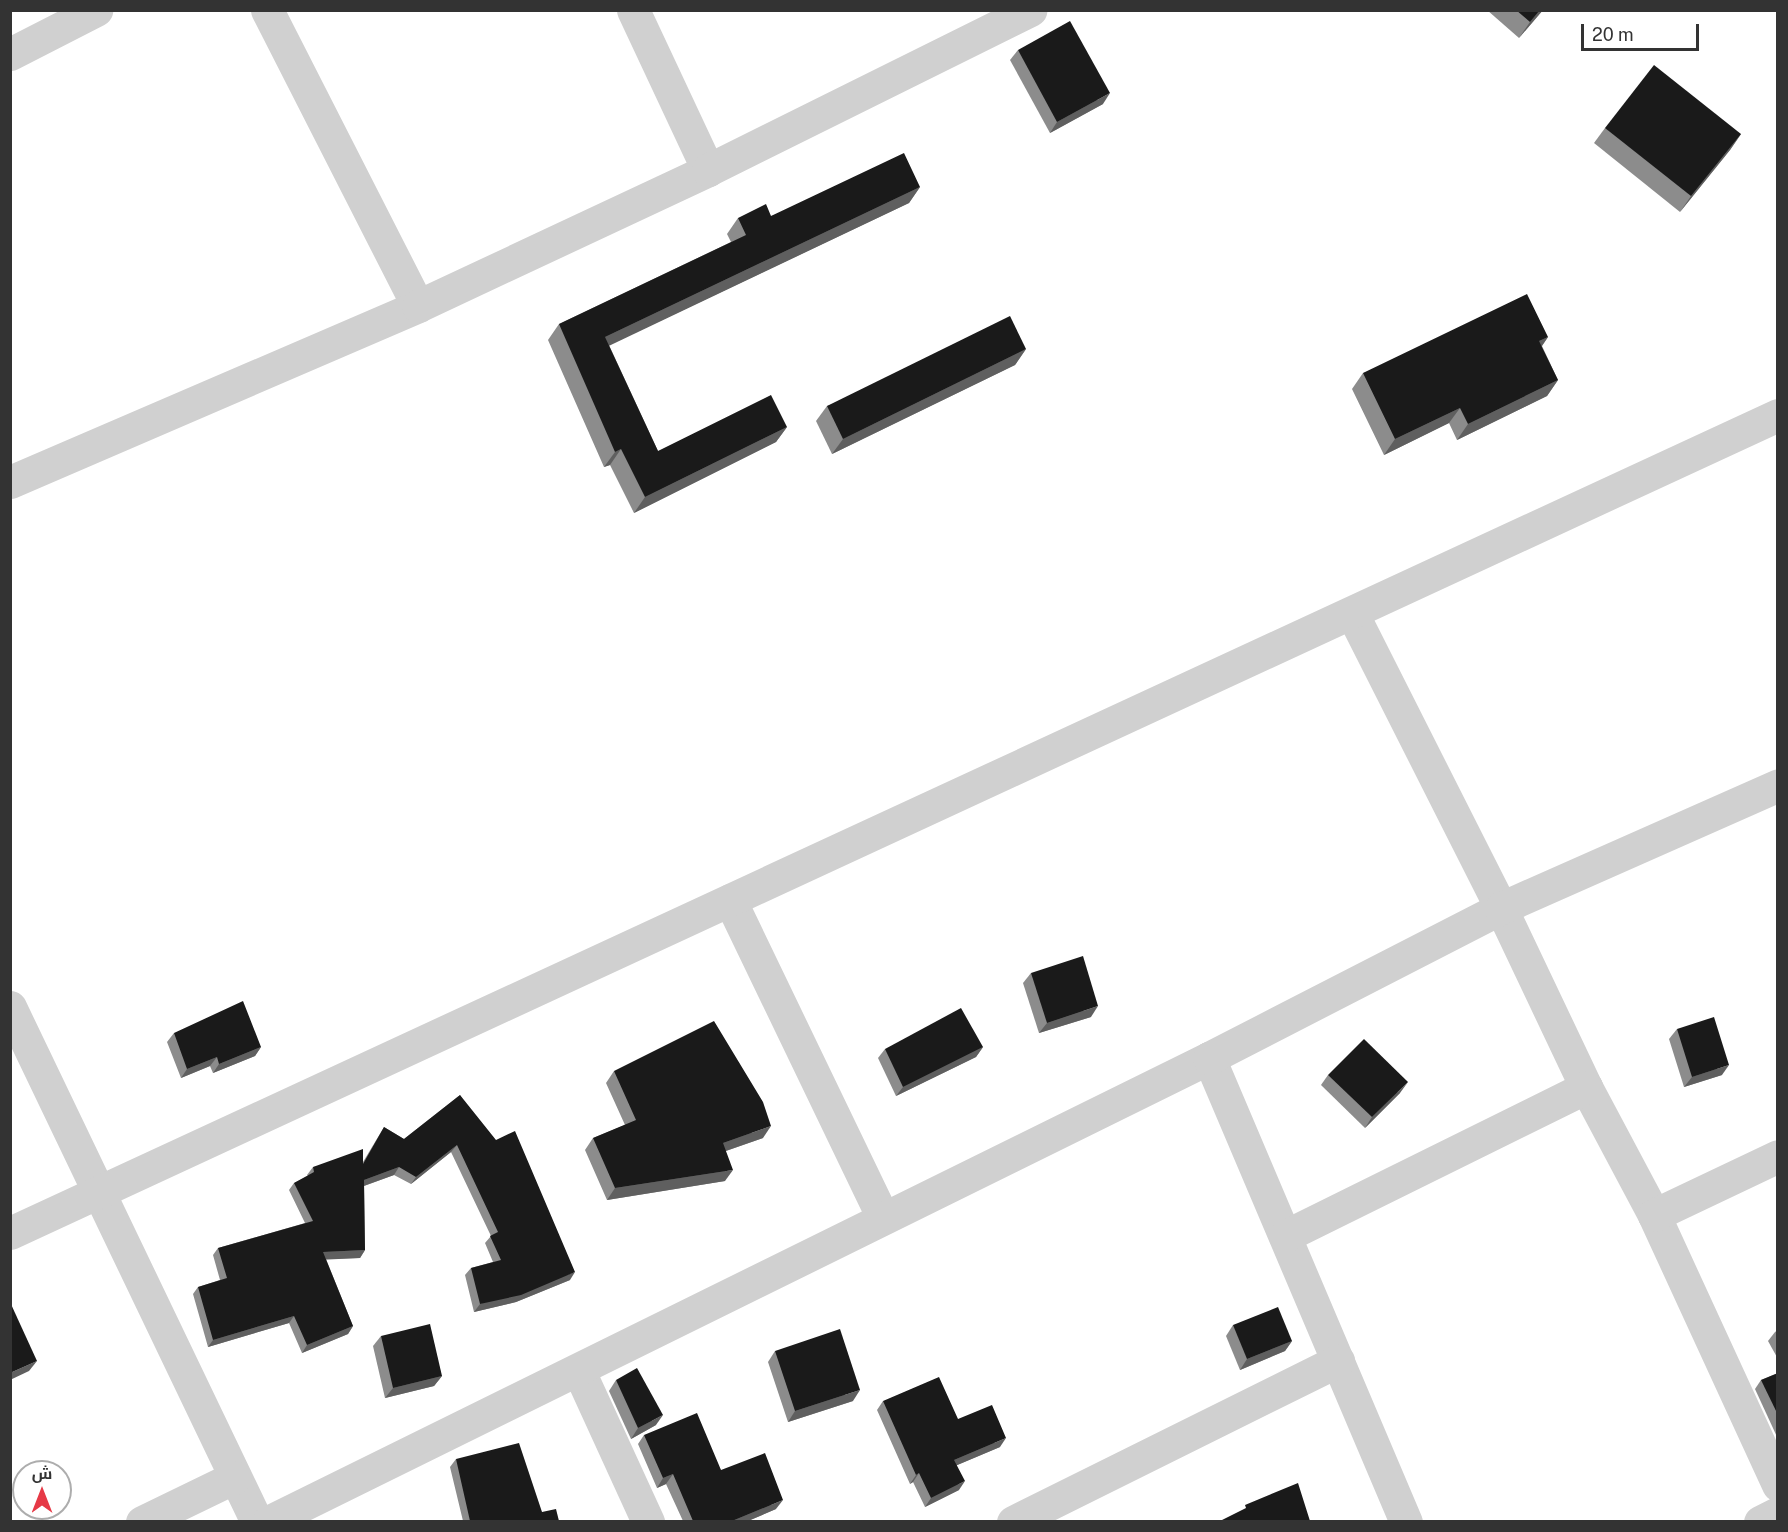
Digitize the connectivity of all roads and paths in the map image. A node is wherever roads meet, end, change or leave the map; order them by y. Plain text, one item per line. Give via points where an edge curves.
1 (96, 10) edge
2 (267, 10) edge
3 (633, 10) edge
4 (1030, 10) edge
5 (10, 54) edge
6 (708, 170) junction
7 (418, 306) junction
8 (1778, 415) edge
9 (10, 482) edge
10 (1352, 613) junction
11 (1778, 785) edge
12 (730, 900) junction
13 (1502, 908) junction
14 (10, 1007) edge
15 (1209, 1058) junction
16 (1586, 1087) junction
17 (1778, 1156) edge
18 (96, 1191) junction
19 (1654, 1215) junction
20 (882, 1216) junction
21 (10, 1233) edge
22 (1285, 1236) junction
23 (1338, 1361) junction
24 (579, 1371) junction
25 (235, 1477) junction
26 (1778, 1485) edge
27 (1778, 1513) edge
28 (142, 1521) edge
29 (257, 1521) edge
30 (268, 1521) edge
31 (648, 1521) edge
32 (1013, 1521) edge
33 (1406, 1521) edge
34 (1760, 1521) edge

1 - 5 street
2 - 7 street
3 - 6 street
4 - 6 street
6 - 7 street
7 - 9 street
8 - 10 street
10 - 12 street
10 - 13 street
11 - 13 street
12 - 18 street
12 - 20 street
13 - 15 street
13 - 16 street
14 - 18 street
15 - 20 street
15 - 22 street
16 - 19 street
16 - 22 street
17 - 19 street
18 - 21 street
18 - 25 street
19 - 26 street
20 - 24 street
22 - 23 street
23 - 32 street
23 - 33 street
24 - 30 street
24 - 31 street
25 - 28 street
25 - 29 street
27 - 34 street

